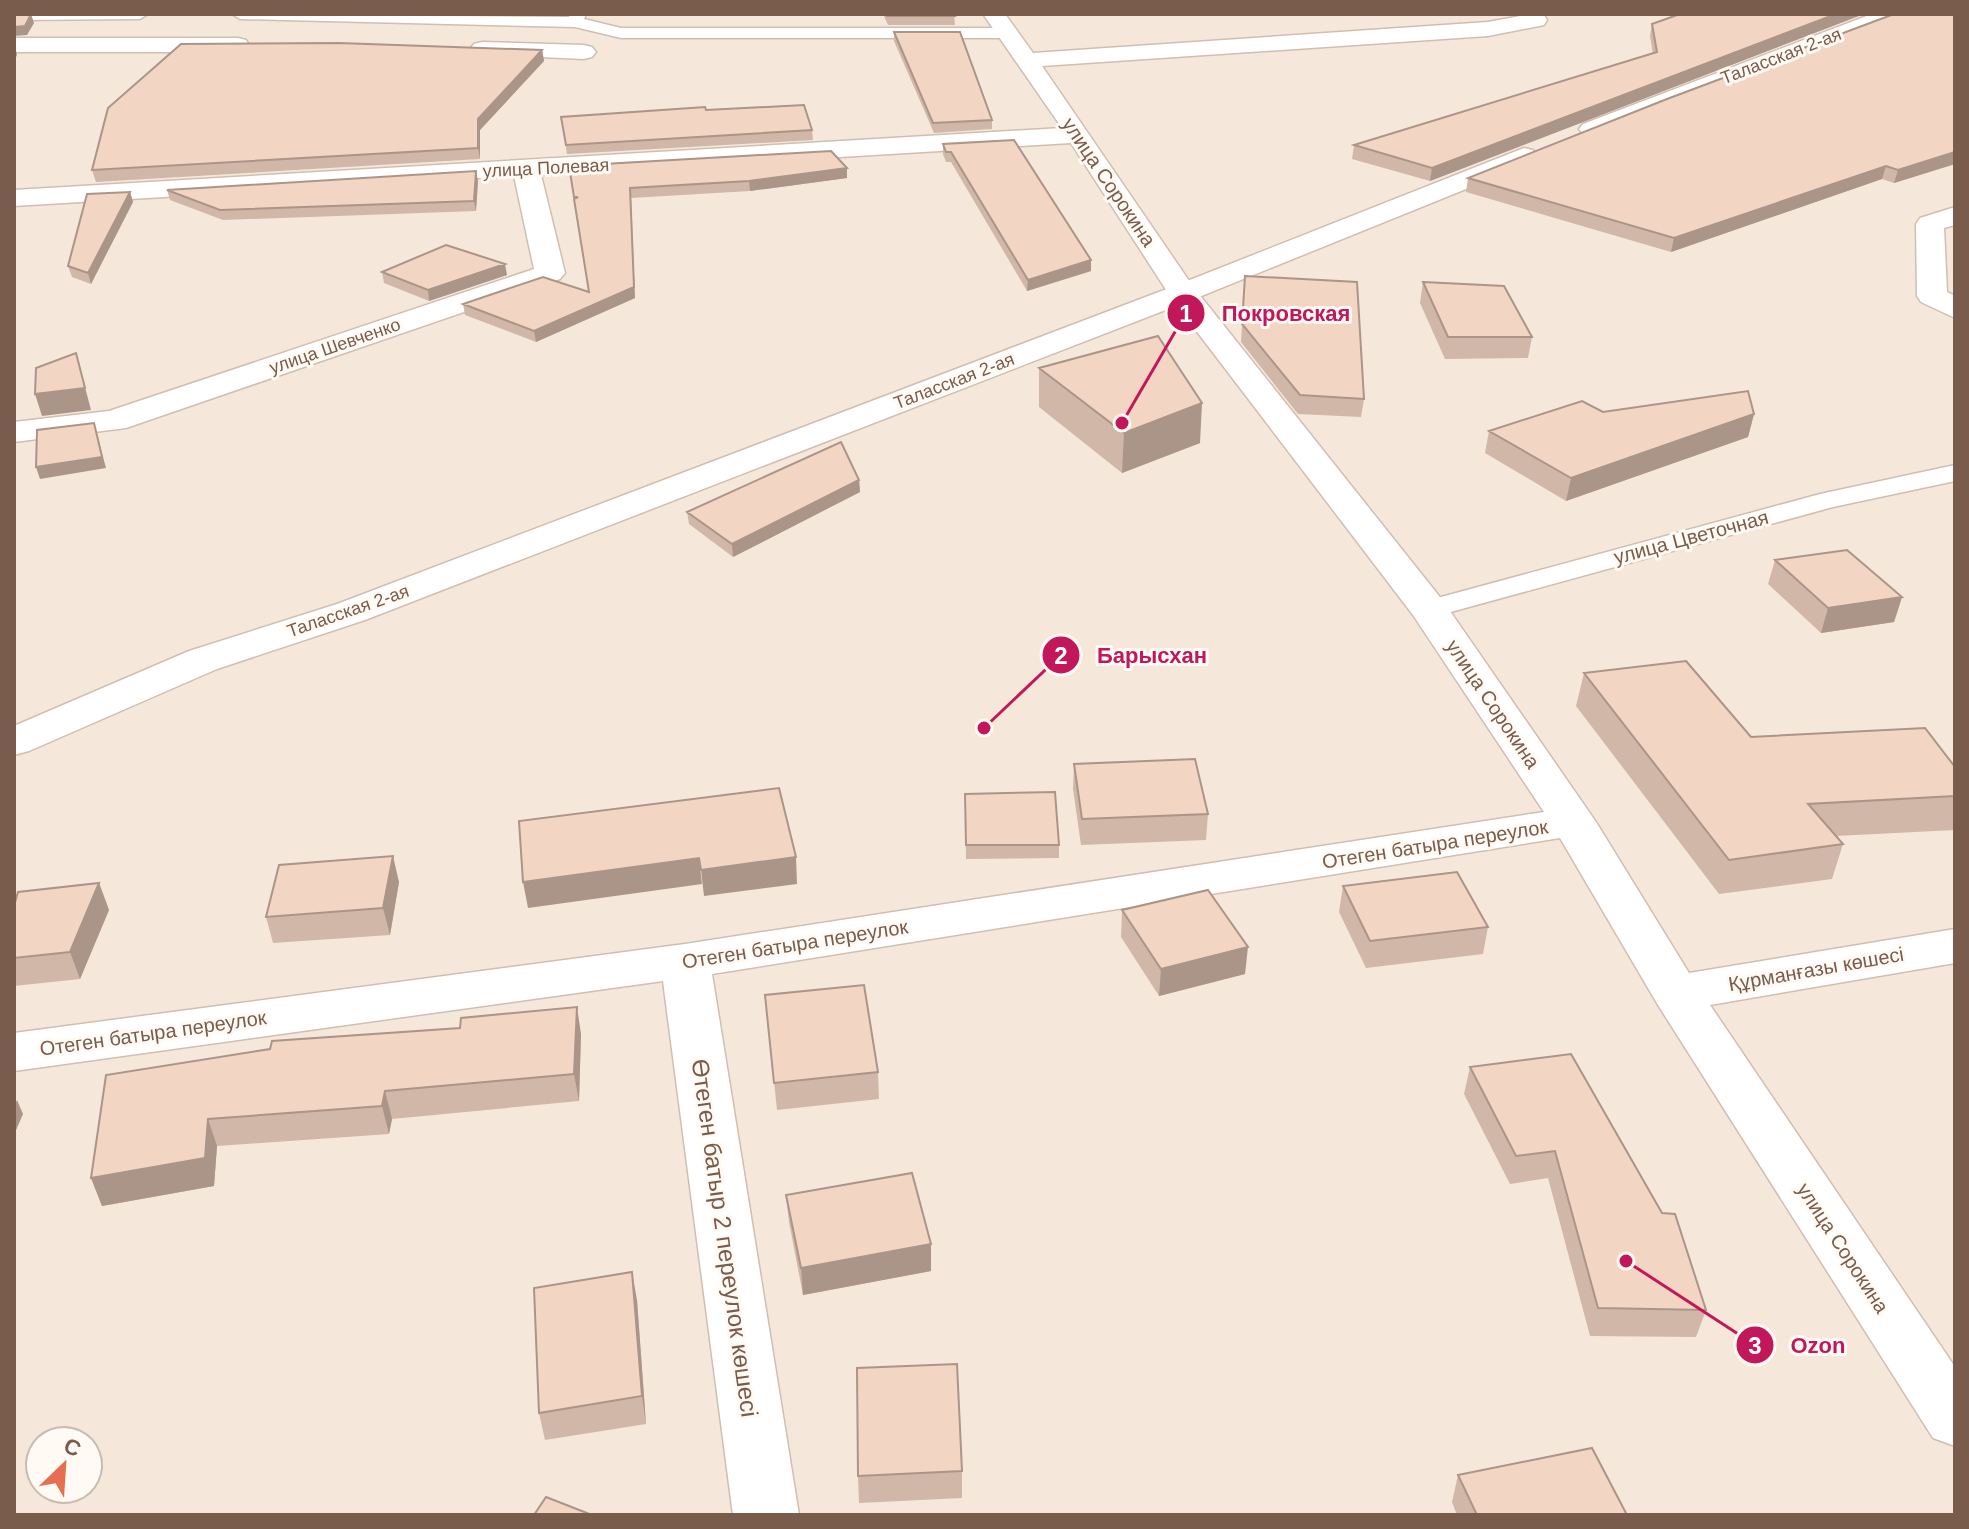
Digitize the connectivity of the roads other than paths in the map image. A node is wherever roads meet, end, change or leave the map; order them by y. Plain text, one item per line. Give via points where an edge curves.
1 (140, 14) edge
2 (240, 14) edge
3 (1892, 14) edge
4 (14, 15) edge
5 (576, 18) edge
6 (1536, 20) dead end
7 (1000, 24) edge
8 (14, 45) edge
9 (263, 45) edge
10 (462, 48) edge
11 (584, 52) dead end
12 (1026, 60) junction
13 (1079, 135) junction
14 (526, 169) junction
15 (14, 198) edge
16 (1955, 215) edge
17 (1183, 293) junction
18 (1955, 309) edge
19 (14, 432) edge
20 (1955, 473) edge
21 (1429, 609) junction
22 (14, 742) edge
23 (1573, 822) junction
24 (1955, 946) edge
25 (685, 961) junction
26 (1676, 993) junction
27 (14, 1052) edge
28 (1955, 1419) edge
29 (766, 1515) edge

1 - 4 lane
2 - 5 lane
3 - 17 street, Таласская 2-ая
5 - 7 lane via 621,33
6 - 12 street via 1488,29
7 - 12 street, улица Сорокина
8 - 9 street
10 - 11 street
12 - 13 street, улица Сорокина
13 - 14 street, улица Полевая
13 - 17 street, улица Сорокина
14 - 15 street, улица Полевая
14 - 19 street, улица Шевченко via 550,273 114,421
16 - 18 street via 1930,224 1932,296
17 - 21 street, улица Сорокина
17 - 22 street, Таласская 2-ая via 351,612 203,660
20 - 21 lane, улица Цветочная via 1829,500
21 - 23 street, улица Сорокина
23 - 25 street, Отеген батыра переулок
23 - 26 street, улица Сорокина
24 - 26 street, Құрманғазы көшесі
25 - 27 street, Отеген батыра переулок
25 - 29 street, Өтеген батыр 2 переулок көшесі
26 - 28 street, улица Сорокина

